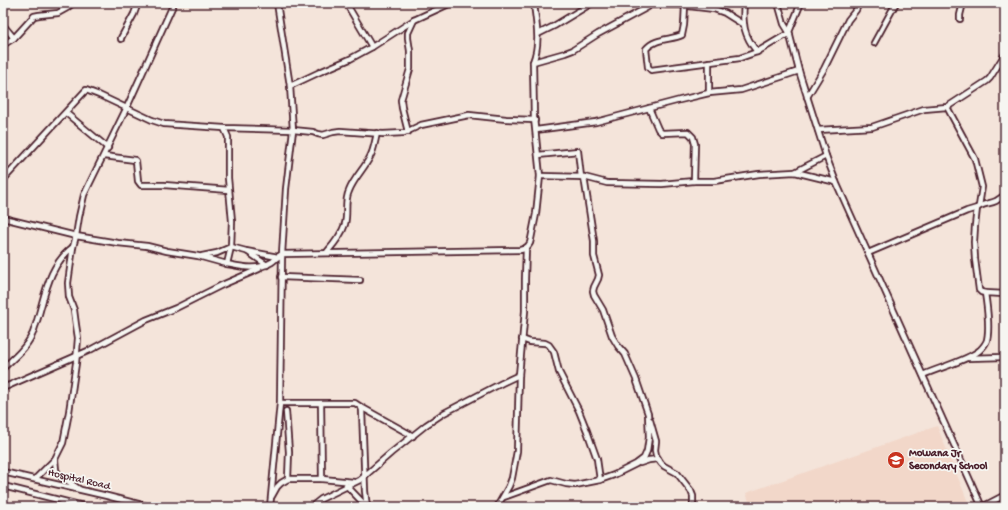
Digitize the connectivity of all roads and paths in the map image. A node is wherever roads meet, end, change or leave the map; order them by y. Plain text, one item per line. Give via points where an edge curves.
1 (73, 3) edge
2 (138, 3) edge
3 (174, 3) edge
4 (277, 3) edge
5 (346, 3) edge
6 (451, 3) edge
7 (534, 3) edge
8 (592, 3) edge
9 (714, 3) edge
10 (744, 3) edge
11 (778, 3) edge
12 (801, 3) edge
13 (860, 3) edge
14 (896, 3) edge
15 (963, 3) edge
16 (650, 4) edge
17 (684, 5) junction
18 (714, 9) junction
19 (960, 19) dead end
20 (414, 20) junction
21 (3, 25) edge
22 (744, 25) junction
23 (402, 28) junction
24 (408, 33) junction
25 (789, 33) junction
26 (538, 34) junction
27 (14, 38) junction
28 (121, 39) dead end
29 (874, 43) dead end
30 (3, 45) edge
31 (372, 46) junction
32 (757, 52) junction
33 (1005, 54) edge
34 (533, 62) junction
35 (709, 62) junction
36 (799, 71) junction
37 (290, 86) junction
38 (708, 94) junction
39 (807, 97) junction
40 (127, 107) junction
41 (947, 107) junction
42 (649, 108) junction
43 (66, 113) junction
44 (534, 120) junction
45 (224, 128) junction
46 (232, 128) junction
47 (293, 130) junction
48 (536, 130) junction
49 (818, 130) junction
50 (408, 132) junction
51 (377, 133) junction
52 (228, 137) junction
53 (108, 148) junction
54 (538, 155) junction
55 (104, 156) junction
56 (826, 156) junction
57 (795, 172) junction
58 (540, 176) junction
59 (583, 177) junction
60 (3, 180) edge
61 (694, 181) junction
62 (836, 182) junction
63 (229, 190) junction
64 (1005, 195) edge
65 (978, 207) junction
66 (3, 218) edge
67 (76, 236) junction
68 (73, 247) junction
69 (231, 247) junction
70 (526, 248) junction
71 (246, 251) junction
72 (327, 252) junction
73 (868, 253) junction
74 (280, 255) junction
75 (198, 256) junction
76 (227, 264) junction
77 (268, 265) junction
78 (262, 267) junction
79 (281, 277) junction
80 (360, 280) dead end
81 (985, 293) junction
82 (1005, 294) edge
83 (522, 339) junction
84 (76, 356) junction
85 (1005, 357) edge
86 (966, 358) junction
87 (3, 368) edge
88 (519, 375) junction
89 (923, 375) junction
90 (3, 388) edge
91 (295, 403) junction
92 (321, 403) junction
93 (280, 404) junction
94 (361, 407) junction
95 (286, 411) junction
96 (648, 414) junction
97 (278, 417) junction
98 (413, 436) junction
99 (55, 459) junction
100 (658, 459) junction
101 (636, 464) junction
102 (3, 472) edge
103 (365, 475) junction
104 (34, 479) junction
105 (322, 479) junction
106 (288, 480) junction
107 (600, 480) junction
108 (342, 481) junction
109 (356, 481) junction
110 (3, 486) edge
111 (347, 486) junction
112 (79, 489) junction
113 (1005, 495) edge
114 (504, 497) junction
115 (271, 500) junction
116 (366, 506) edge
117 (87, 507) edge
118 (150, 507) edge
119 (270, 507) edge
120 (311, 507) edge
121 (497, 507) edge
122 (694, 507) edge
123 (982, 507) edge

1 - 27 street via 58,13 34,16
2 - 28 street
3 - 40 street
4 - 37 street
5 - 31 street
6 - 20 street
7 - 26 street
8 - 26 street
9 - 18 street
10 - 22 street
11 - 25 street
12 - 25 street
13 - 39 street via 848,20
14 - 29 street
15 - 19 street
16 - 17 street
16 - 34 street via 573,50
17 - 18 street
17 - 35 street via 682,35 646,47 648,67 652,70
18 - 22 street via 726,13
20 - 23 street
20 - 24 street
21 - 27 street
22 - 32 street via 746,36
23 - 24 street
23 - 31 street
24 - 50 street via 410,69 402,100
25 - 32 street
25 - 36 street
26 - 34 street
27 - 30 street
31 - 37 street via 350,59
32 - 35 street via 740,58
33 - 41 street via 987,81
34 - 44 street
35 - 38 street
36 - 38 street via 741,90
36 - 39 street
37 - 47 street
38 - 42 street
39 - 49 street
40 - 43 street via 86,90
40 - 45 street via 164,124
40 - 53 street
41 - 49 street via 924,110 872,127
41 - 65 street via 975,159 982,187
42 - 48 street via 596,122
42 - 61 street via 662,133 688,132 694,137
43 - 53 street
43 - 60 street
44 - 48 street
44 - 50 street via 469,116 421,125
45 - 46 street
45 - 52 street
46 - 47 street
46 - 52 street
47 - 51 street via 323,135 340,131
47 - 74 street
48 - 54 street
49 - 56 street
50 - 51 street
51 - 72 street via 371,156 349,191 342,232
52 - 63 street
53 - 55 street
54 - 58 street
54 - 59 street via 578,150
55 - 63 street via 135,160 138,182 141,184
55 - 67 street via 84,196
56 - 57 street
56 - 62 street
57 - 61 street via 759,174 714,182
57 - 62 street
58 - 59 street
58 - 70 street via 534,228
59 - 61 street via 607,183 626,184
59 - 96 street via 599,275 594,295 603,310 612,336 625,354
62 - 73 street
63 - 69 street
64 - 65 street
65 - 73 street
65 - 81 street via 974,259 979,290
66 - 67 street
67 - 68 street
67 - 75 street
68 - 84 street via 68,283 78,338
68 - 87 street via 60,259 47,285 32,336
69 - 71 street
69 - 75 street via 217,253
69 - 76 street
70 - 72 street
70 - 83 street
71 - 74 street
71 - 77 street
72 - 74 street
73 - 89 street
74 - 77 street
74 - 79 street
75 - 76 street
76 - 78 street via 250,268
77 - 78 street
78 - 84 street via 146,320
79 - 80 street
79 - 93 street
81 - 82 street
81 - 86 street via 988,318 986,341 980,350
83 - 88 street
83 - 107 street via 545,343 554,352 560,372 587,431
84 - 90 street
84 - 99 street via 63,443
85 - 86 street
86 - 89 street
88 - 98 street via 444,413
88 - 114 street via 514,471
89 - 123 street
91 - 92 street
91 - 93 street
91 - 95 street
92 - 94 street via 355,403
92 - 105 street
93 - 97 street
94 - 98 street
94 - 103 street
95 - 97 street
95 - 106 street via 290,452
96 - 100 street via 656,440 655,450
96 - 101 street via 647,451 644,458
97 - 115 street
98 - 103 street
99 - 104 street
99 - 112 street via 59,475
100 - 101 street
100 - 122 street via 664,466 677,473 691,491 694,496
101 - 107 street
102 - 104 street, Hospital Road
103 - 109 street
103 - 116 street
104 - 112 street, Hospital Road
105 - 106 street
105 - 108 street
106 - 115 street via 281,482
107 - 114 street via 575,484 551,480
108 - 109 street
108 - 111 street
109 - 111 street
110 - 117 street
111 - 116 street
111 - 120 street
112 - 118 street, Hospital Road
113 - 123 street
114 - 121 street
115 - 119 street

